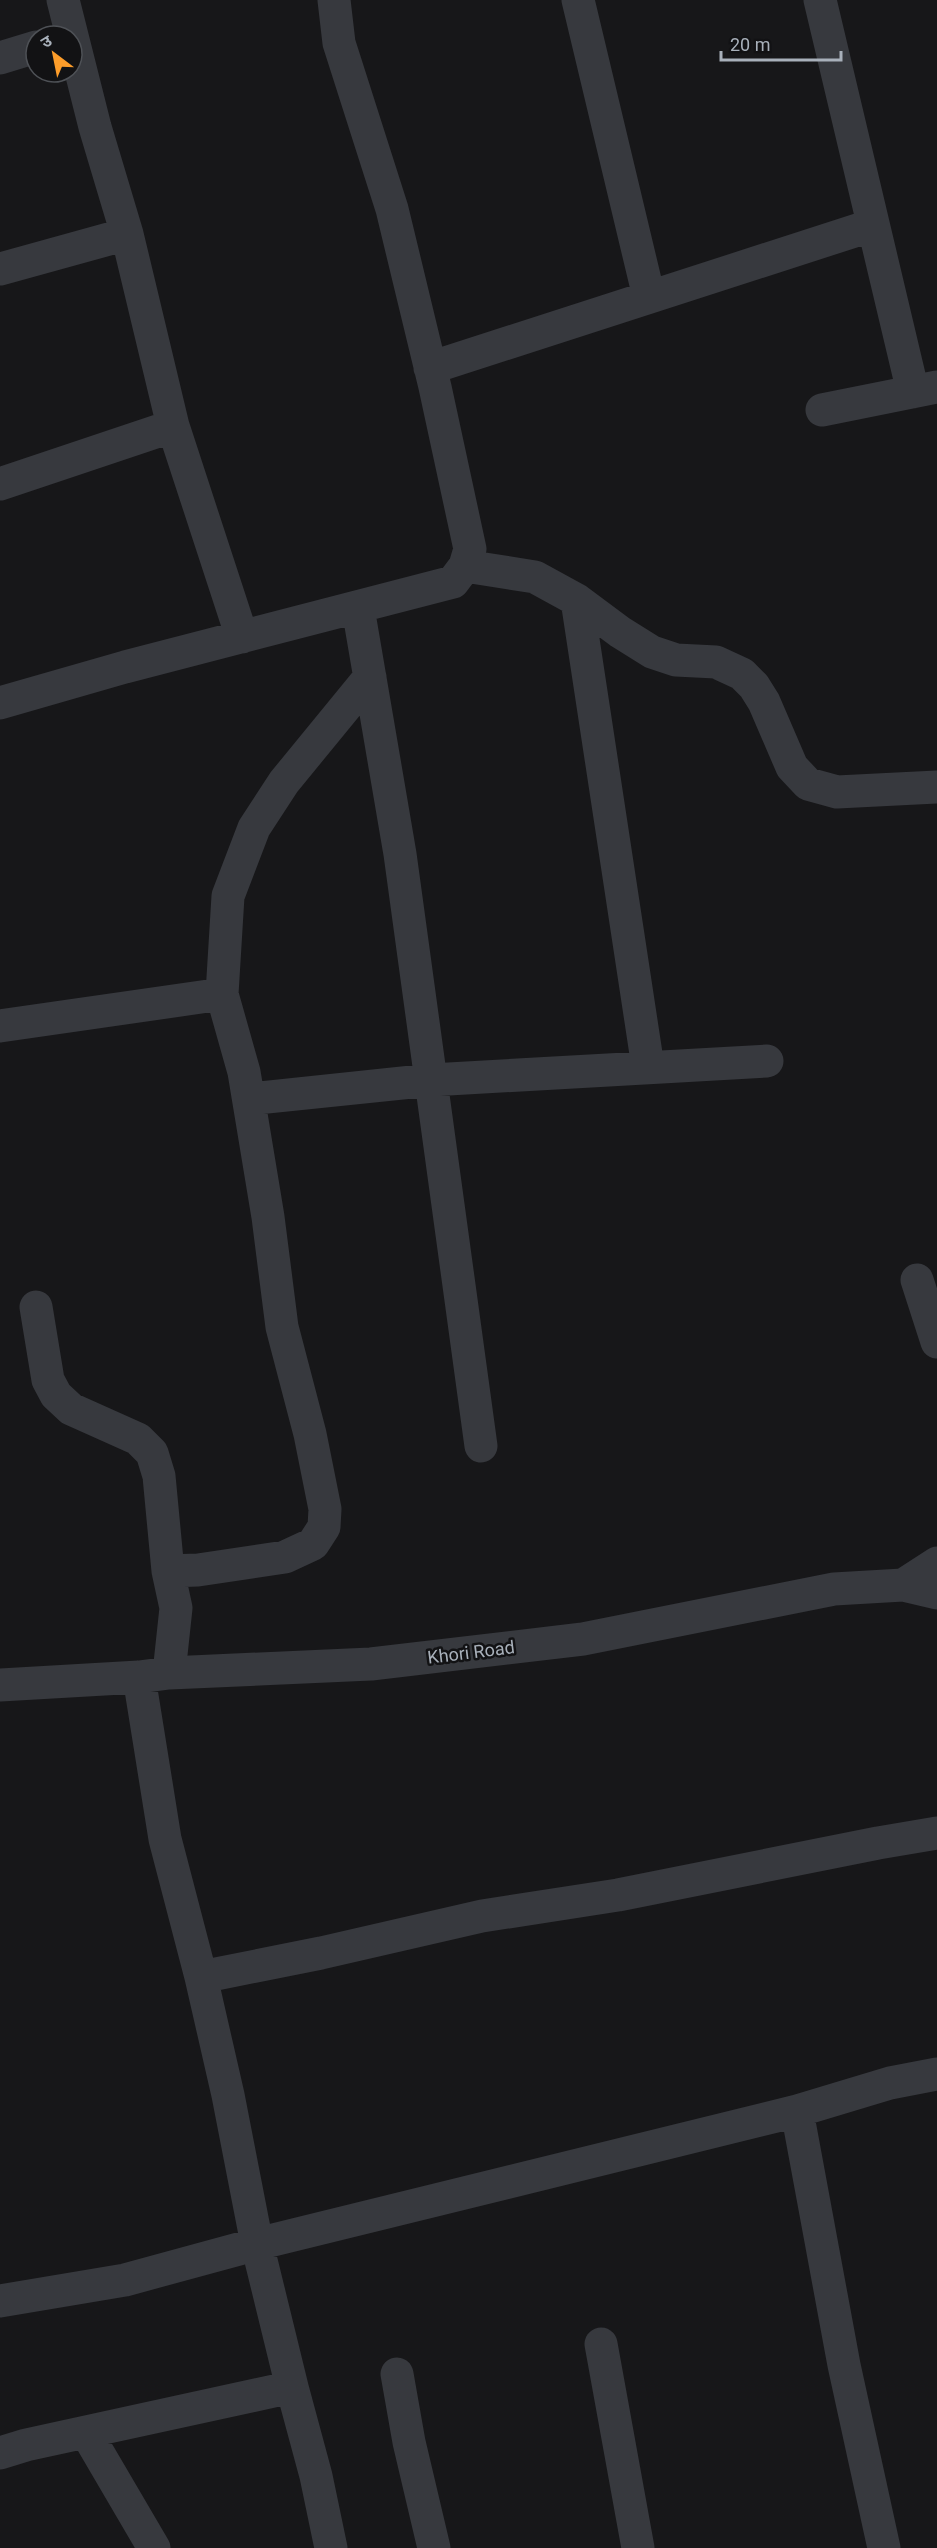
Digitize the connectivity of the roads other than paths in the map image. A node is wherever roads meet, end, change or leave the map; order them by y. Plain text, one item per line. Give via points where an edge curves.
1 (63, 0) edge
2 (334, 0) edge
3 (578, 0) edge
4 (820, 0) edge
5 (69, 24) edge
6 (24, 51) edge
7 (0, 58) edge
8 (84, 84) edge
9 (873, 225) junction
10 (127, 234) junction
11 (0, 269) edge
12 (649, 297) junction
13 (430, 368) junction
14 (925, 389) edge
15 (822, 410) dead end
16 (173, 426) junction
17 (0, 484) edge
18 (465, 567) junction
19 (577, 600) junction
20 (358, 608) junction
21 (242, 637) junction
22 (370, 677) junction
23 (0, 703) edge
24 (937, 788) edge
25 (222, 994) junction
26 (0, 1026) edge
27 (767, 1061) dead end
28 (648, 1067) junction
29 (431, 1080) junction
30 (249, 1099) junction
31 (917, 1280) dead end
32 (36, 1307) dead end
33 (937, 1342) edge
34 (481, 1446) dead end
35 (937, 1563) edge
36 (168, 1571) junction
37 (903, 1584) junction
38 (937, 1593) edge
39 (154, 1675) junction
40 (0, 1685) edge
41 (937, 1833) edge
42 (201, 1977) junction
43 (937, 2074) edge
44 (797, 2111) junction
45 (257, 2244) junction
46 (0, 2301) edge
47 (601, 2344) dead end
48 (397, 2374) dead end
49 (292, 2387) junction
50 (86, 2432) junction
51 (0, 2453) edge
52 (154, 2548) edge
53 (331, 2548) edge
54 (434, 2548) edge
55 (638, 2548) edge
56 (884, 2548) edge

1 - 5 street
2 - 13 street via 339,43 392,209
3 - 12 street
4 - 9 street
6 - 7 street
8 - 10 street
9 - 12 street
9 - 14 street
10 - 11 street
10 - 16 street
12 - 13 street
13 - 18 street via 470,549
14 - 15 street
16 - 17 street
16 - 21 street
18 - 19 street via 535,577
18 - 20 street via 453,582
19 - 24 street via 652,652 676,660 716,662 742,674 764,702 792,767 808,784 837,792
19 - 28 street
20 - 21 street
20 - 22 street
21 - 23 street
22 - 25 street via 284,782 254,828 228,896
22 - 29 street via 400,854
25 - 26 street
25 - 30 street
27 - 28 street
28 - 29 street
29 - 30 street
29 - 34 street
30 - 36 street via 282,1327 310,1434 324,1527 313,1544 285,1557
31 - 33 street
32 - 36 street via 48,1380 56,1395 71,1410 138,1440 152,1453 159,1476
35 - 37 street
36 - 39 street via 176,1608
37 - 38 street, Khori Road
37 - 39 street, Khori Road via 834,1589 560,1642 371,1664
39 - 40 street, Khori Road
39 - 42 street via 165,1839
41 - 42 street via 618,1895 482,1916
42 - 45 street
43 - 44 street via 890,2083
44 - 45 street
44 - 56 street via 844,2365
45 - 46 street via 124,2280
45 - 49 street
47 - 55 street
48 - 54 street
49 - 50 street
49 - 53 street
50 - 51 street
50 - 52 street

